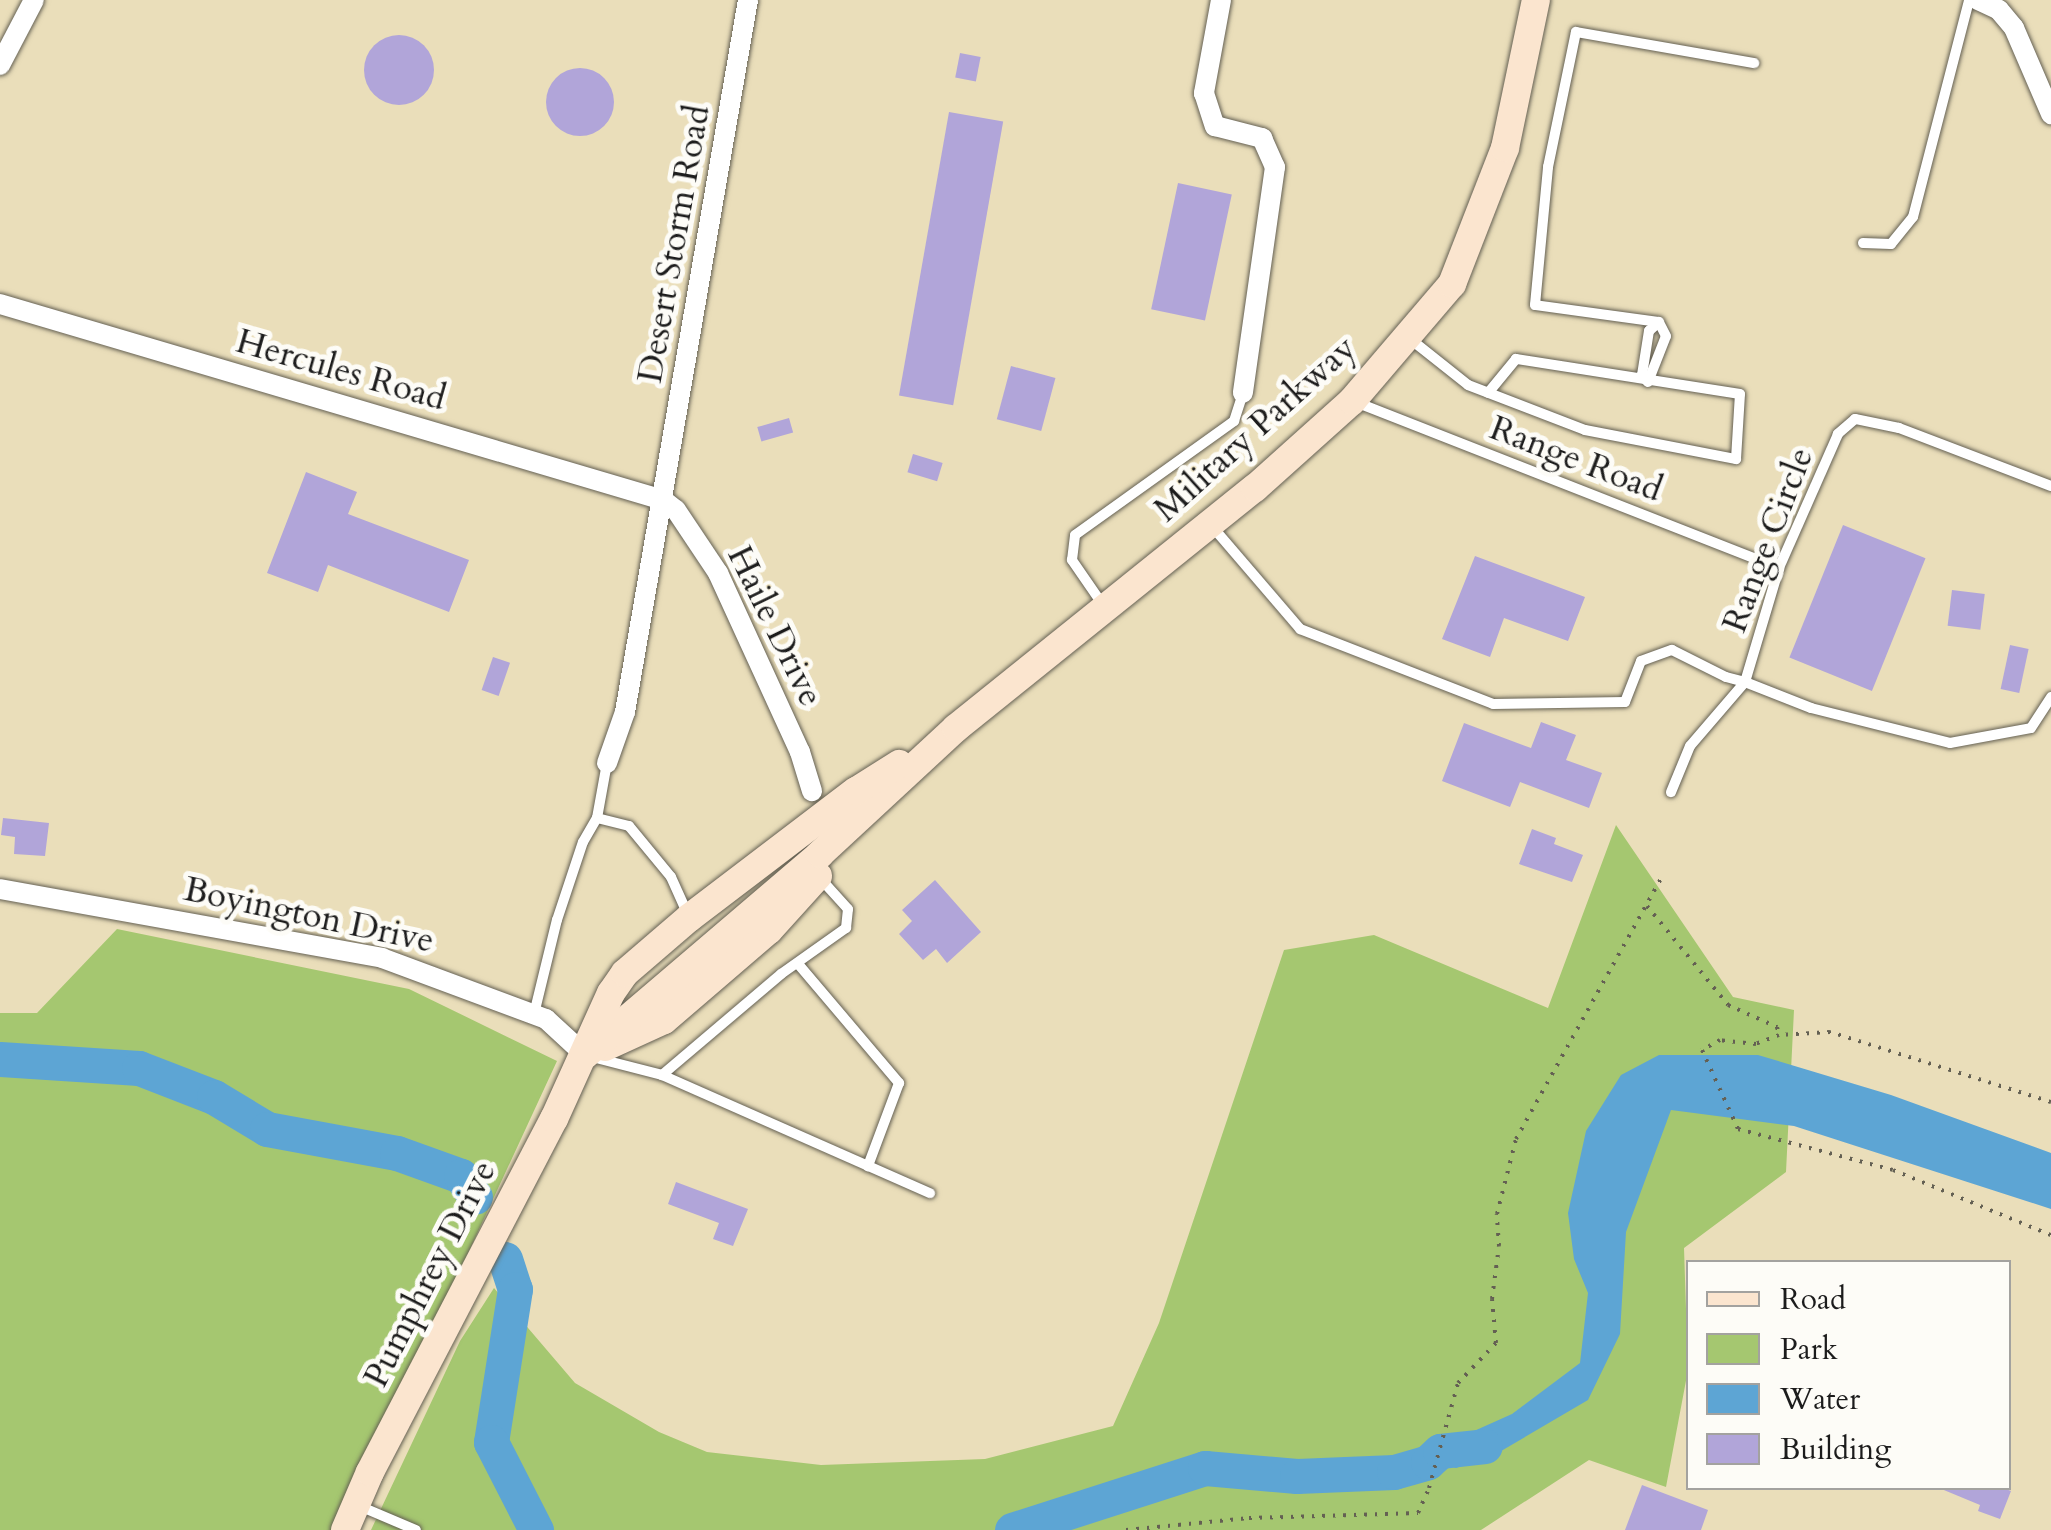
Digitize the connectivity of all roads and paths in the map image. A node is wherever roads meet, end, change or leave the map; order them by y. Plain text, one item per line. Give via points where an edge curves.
1 (34, 0) edge
2 (748, 0) edge
3 (1222, 0) edge
4 (1536, 0) edge
5 (1969, 0) edge
6 (1978, 0) edge
7 (1754, 63) dead end
8 (0, 65) edge
9 (2051, 114) edge
10 (1863, 244) dead end
11 (0, 304) edge
12 (1408, 338) junction
13 (1648, 382) junction
14 (1488, 393) junction
15 (1243, 394) joint
16 (1352, 401) junction
17 (2051, 486) edge
18 (663, 500) junction
19 (1210, 524) junction
20 (1780, 568) junction
21 (1104, 606) junction
22 (1745, 682) junction
23 (2051, 697) edge
24 (956, 728) junction
25 (608, 763) joint
26 (812, 791) dead end
27 (1672, 792) dead end
28 (597, 818) junction
29 (818, 876) junction
30 (1661, 878) dead end
31 (0, 889) edge
32 (1646, 904) junction
33 (689, 918) junction
34 (799, 965) junction
35 (534, 1014) junction
36 (1779, 1035) junction
37 (585, 1055) junction
38 (662, 1075) junction
39 (2051, 1102) edge
40 (868, 1166) junction
41 (930, 1193) dead end
42 (2051, 1235) edge
43 (351, 1517) edge
44 (416, 1530) edge
45 (1126, 1530) edge

1 - 8 street
2 - 18 street, Desert Storm Road
3 - 15 street via 1204,93 1216,126 1262,138 1275,167
4 - 12 street, Military Parkway via 1505,148 1481,214 1452,284
5 - 10 lane via 1913,217 1890,244
6 - 9 street via 2014,28
7 - 13 lane via 1576,32 1548,167 1535,305 1658,322 1649,331 1642,375
11 - 18 street, Hercules Road
12 - 14 lane
12 - 16 street, Military Parkway
13 - 14 lane via 1516,359
13 - 14 lane via 1740,394 1736,459 1585,430
15 - 21 lane via 1234,421 1076,535 1072,560
16 - 19 street, Military Parkway
16 - 20 lane, Range Road
17 - 20 lane, Range Circle via 1899,428 1855,420 1838,434
18 - 25 street, Desert Storm Road via 625,712
18 - 26 street, Haile Drive via 718,573
19 - 21 street, Military Parkway
19 - 22 lane via 1300,629 1494,704 1625,702 1641,661 1672,650
20 - 22 lane, Range Circle
21 - 24 street, Military Parkway
22 - 23 lane, Range Circle via 1810,708 1950,743 2030,728
22 - 27 lane via 1690,746
24 - 29 street, Military Parkway
24 - 33 street, Military Parkway via 856,791
24 - 37 street, Military Parkway
25 - 28 lane
28 - 33 lane via 628,826 671,876
28 - 35 lane via 562,905
29 - 34 lane via 850,916 846,928
29 - 37 street, Military Parkway
30 - 32 path
31 - 35 street, Boyington Drive via 382,958
32 - 36 path via 1728,1005 1777,1027
32 - 45 path via 1516,1140 1496,1214 1496,1343 1458,1383 1418,1513
33 - 37 street, Military Parkway via 625,973
34 - 38 lane
34 - 40 lane via 898,1084
35 - 37 street, Boyington Drive
36 - 39 path via 1830,1032
36 - 42 path via 1756,1044 1720,1040 1702,1050 1738,1129 1893,1170
37 - 38 lane
37 - 43 street, Pumphrey Drive
38 - 40 lane
40 - 41 lane
43 - 44 lane

